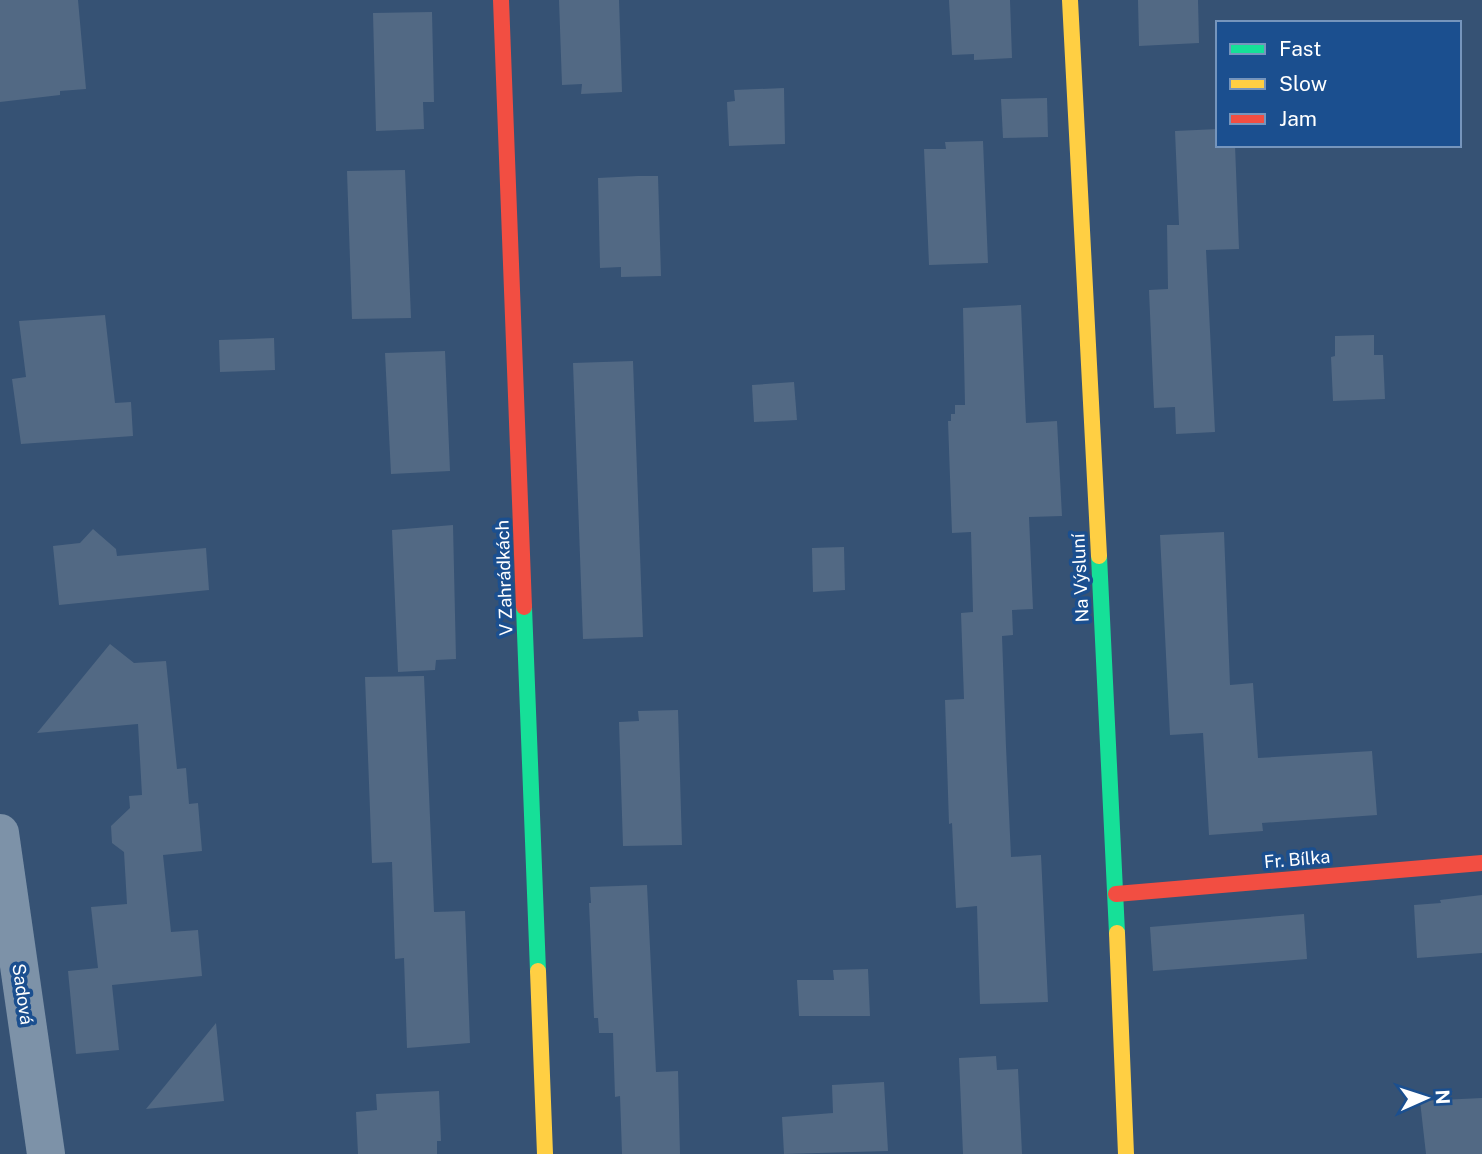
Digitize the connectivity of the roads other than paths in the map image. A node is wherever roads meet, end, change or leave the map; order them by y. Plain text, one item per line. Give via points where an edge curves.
1 (501, 0) edge
2 (1070, 0) edge
3 (0, 833) edge
4 (1482, 863) edge
5 (1116, 894) junction
6 (46, 1154) edge
7 (545, 1154) edge
8 (1126, 1154) edge

1 - 7 street, V Zahrádkách
2 - 5 street, Na Výsluní
3 - 6 street, Sadová
4 - 5 street, Fr. Bílka
5 - 8 street, Na Výsluní

